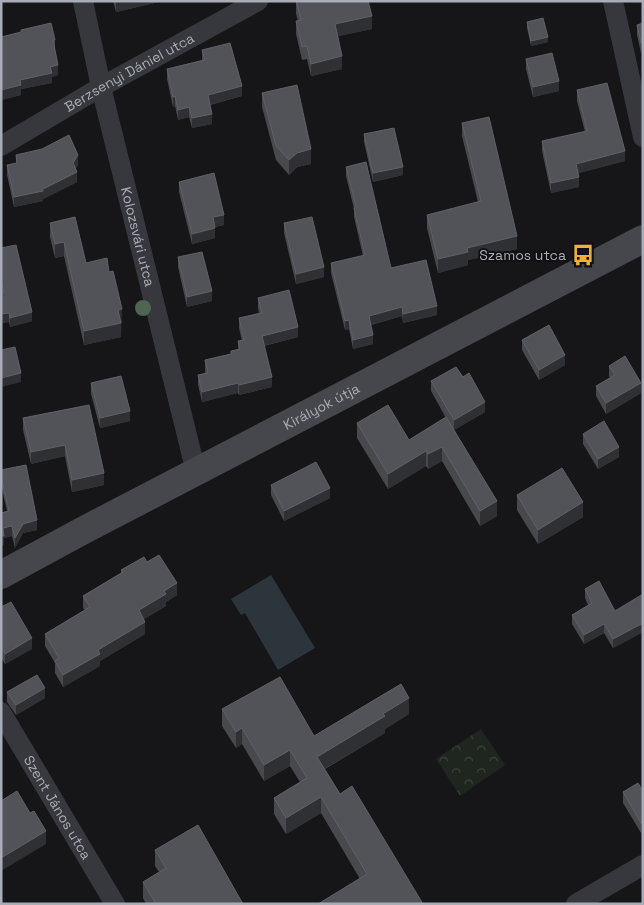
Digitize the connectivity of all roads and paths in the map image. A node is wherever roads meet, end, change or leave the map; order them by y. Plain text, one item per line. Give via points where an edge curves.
1 (83, 1) edge
2 (258, 1) edge
3 (613, 1) edge
4 (101, 88) junction
5 (643, 137) edge
6 (1, 146) edge
7 (643, 239) edge
8 (196, 472) junction
9 (1, 575) edge
10 (1, 712) edge
11 (643, 865) edge
12 (115, 904) edge
13 (576, 904) edge

1 - 4 street, Kolozsvári utca
2 - 4 street, Berzsenyi Dániel utca
3 - 5 street
4 - 6 street, Berzsenyi Dániel utca
4 - 8 street, Kolozsvári utca
7 - 8 street, Királyok útja
8 - 9 street, Királyok útja
10 - 12 street, Szent János utca
11 - 13 street

